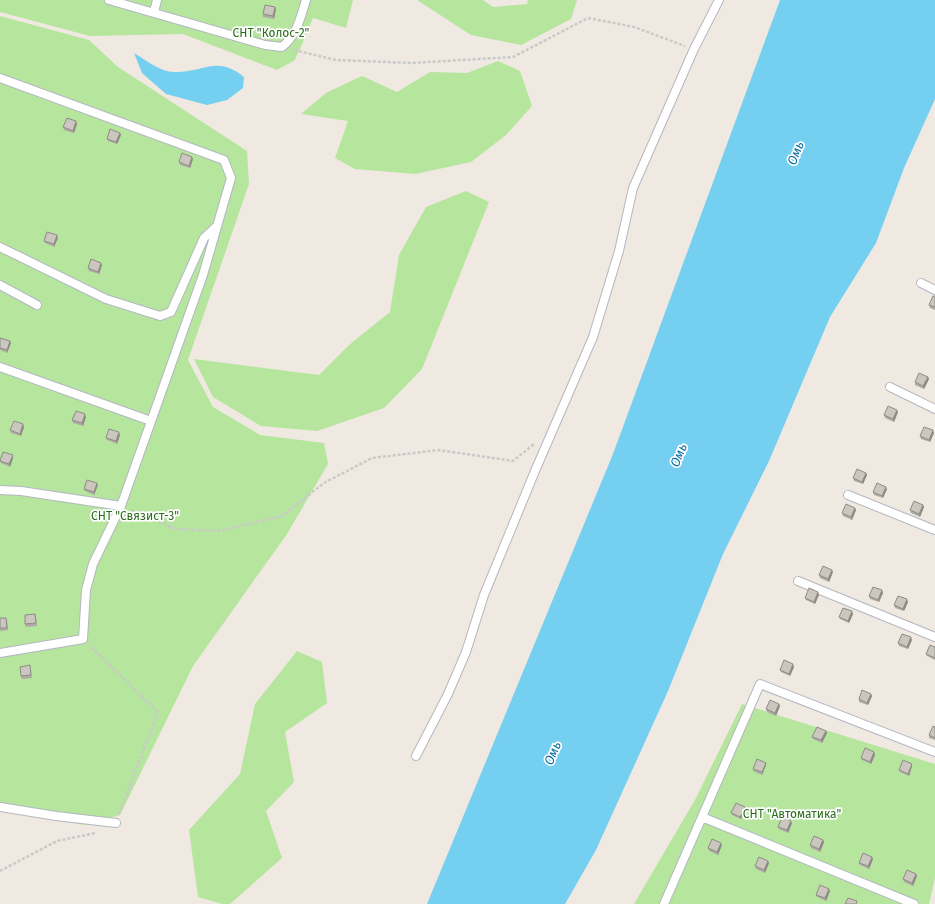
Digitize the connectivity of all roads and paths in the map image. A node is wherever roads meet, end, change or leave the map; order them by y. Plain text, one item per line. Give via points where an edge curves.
1 (109, 0) edge
2 (157, 0) edge
3 (306, 0) edge
4 (719, 0) edge
5 (154, 12) junction
6 (282, 47) junction
7 (694, 49) junction
8 (0, 78) edge
9 (217, 225) junction
10 (0, 247) edge
11 (921, 284) dead end
12 (0, 285) edge
13 (935, 290) edge
14 (37, 305) dead end
15 (0, 367) edge
16 (890, 387) dead end
17 (935, 409) edge
18 (151, 421) junction
19 (536, 443) dead end
20 (0, 490) edge
21 (848, 495) dead end
22 (121, 506) junction
23 (935, 530) edge
24 (798, 581) dead end
25 (935, 637) edge
26 (83, 639) junction
27 (0, 653) edge
28 (935, 752) edge
29 (416, 756) dead end
30 (0, 807) edge
31 (702, 817) junction
32 (116, 823) joint
33 (99, 832) dead end
34 (0, 872) edge
35 (664, 904) edge
36 (914, 904) edge

1 - 5 lane
2 - 5 lane
3 - 6 lane via 291,40
4 - 7 lane
5 - 6 lane via 265,45
6 - 7 path via 336,60 411,63 513,57 588,18 634,27
7 - 29 lane via 633,188 619,251 594,337 484,595 466,652
8 - 9 lane via 224,160 231,178
9 - 10 lane via 204,238 171,312 160,316 106,299
9 - 18 lane via 203,275
11 - 13 lane
12 - 14 lane
15 - 18 lane
16 - 17 lane
18 - 22 lane
19 - 22 path via 513,461 439,450 372,458 324,483 282,516 220,531 176,529
20 - 22 lane
21 - 23 lane
22 - 26 lane via 92,564 86,590
24 - 25 lane
26 - 27 lane
26 - 32 path via 158,712
28 - 31 lane via 760,684
30 - 32 lane
31 - 35 lane
31 - 36 lane
33 - 34 path via 57,840

